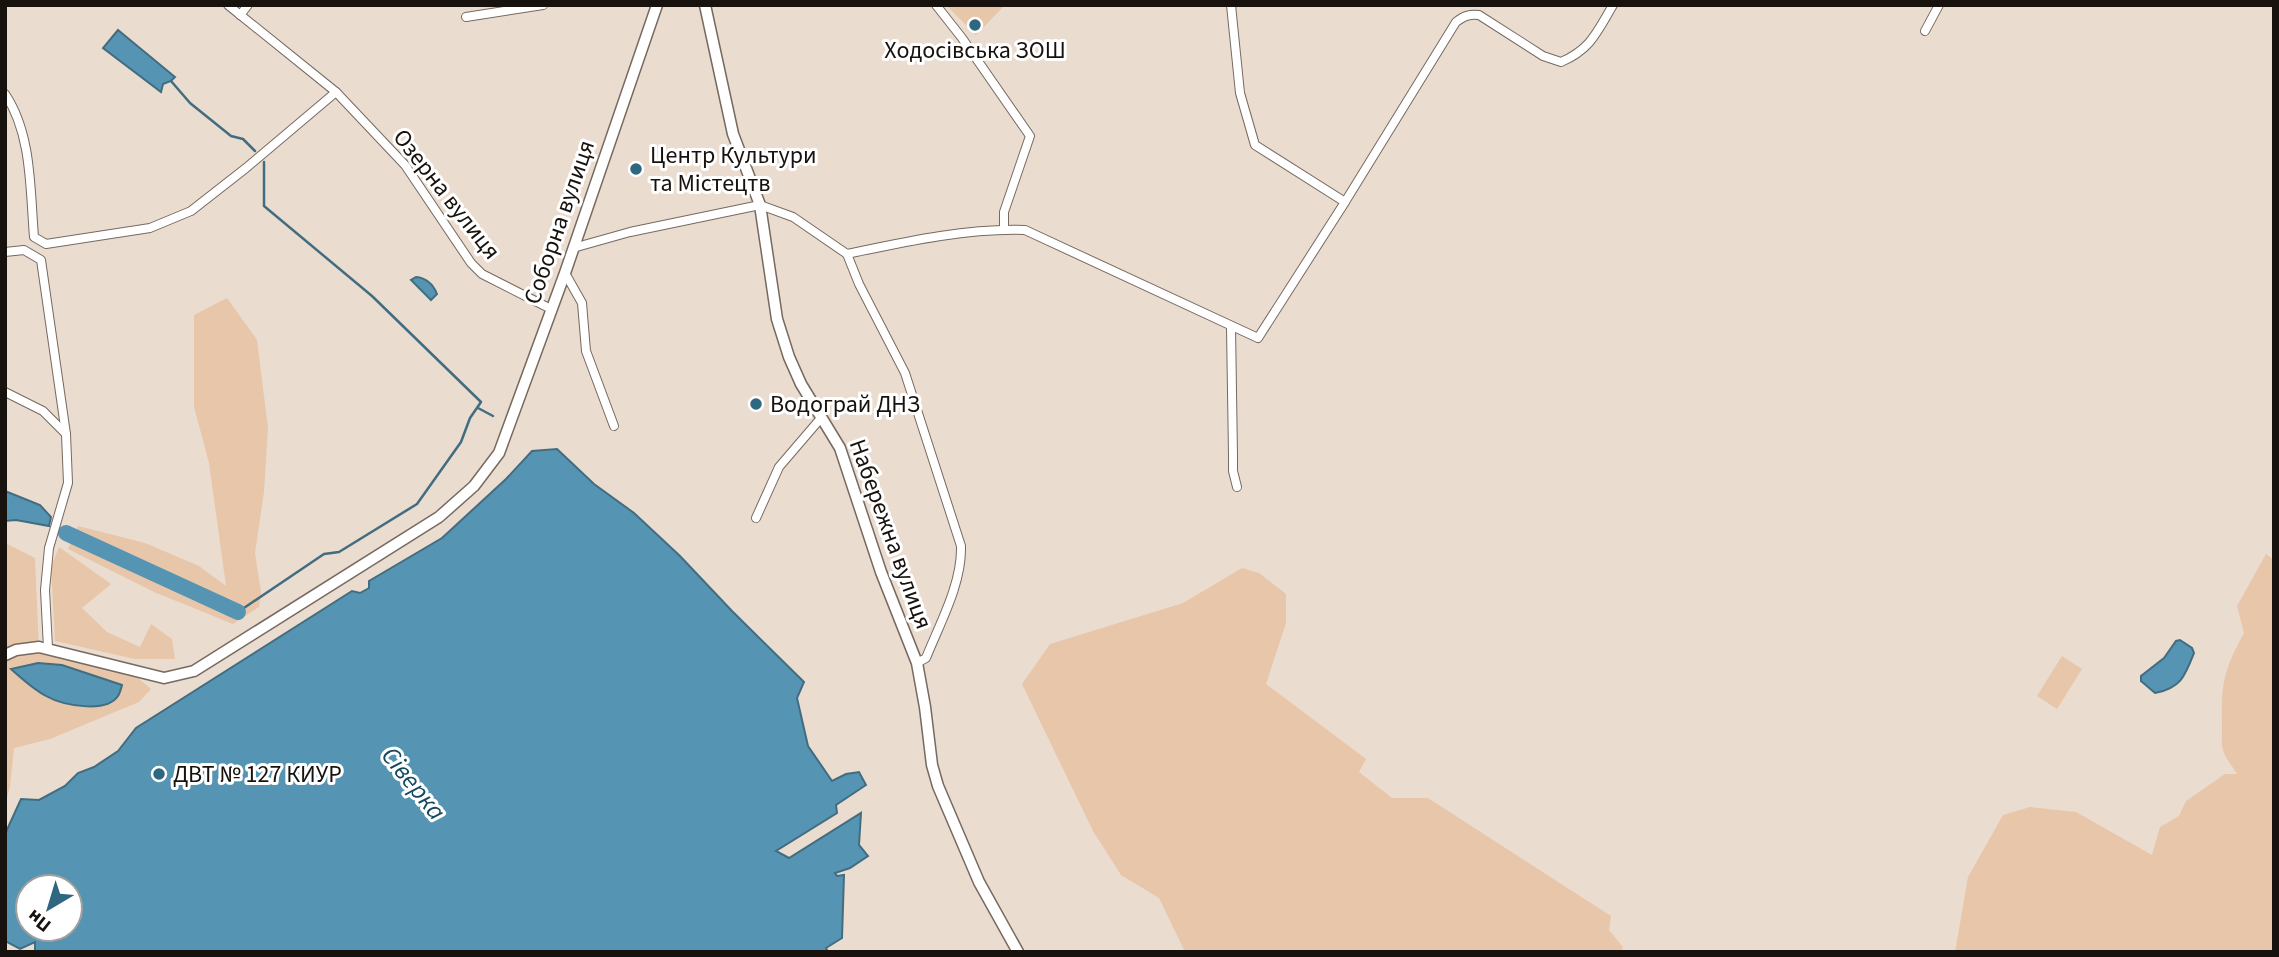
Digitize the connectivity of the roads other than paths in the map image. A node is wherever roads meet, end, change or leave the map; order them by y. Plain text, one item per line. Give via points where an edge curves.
1 (228, 5) edge
2 (248, 5) edge
3 (543, 5) edge
4 (657, 5) edge
5 (705, 5) edge
6 (936, 5) edge
7 (1231, 5) edge
8 (1612, 5) edge
9 (1939, 5) edge
10 (240, 15) junction
11 (466, 17) dead end
12 (1925, 31) dead end
13 (336, 92) junction
14 (5, 94) edge
15 (1345, 202) junction
16 (760, 205) junction
17 (1004, 229) junction
18 (573, 248) junction
19 (5, 252) edge
20 (847, 254) junction
21 (565, 273) junction
22 (551, 309) junction
23 (1231, 327) junction
24 (5, 392) edge
25 (821, 418) junction
26 (614, 426) dead end
27 (66, 434) junction
28 (1237, 487) dead end
29 (756, 518) dead end
30 (48, 648) junction
31 (5, 654) edge
32 (917, 663) junction
33 (1018, 952) edge

1 - 10 street, Озерна вулиця
2 - 10 street
3 - 11 street
4 - 18 street, Соборна вулиця
5 - 16 street, Набережна вулиця via 733,134
6 - 17 street via 1030,136 1004,212
7 - 15 street via 1240,93 1255,145
8 - 15 street via 1579,54 1561,62 1543,56 1479,15 1470,14 1456,22
9 - 12 street
10 - 13 street, Озерна вулиця
13 - 14 street via 191,211 150,228 46,244 34,237 26,149 20,122
13 - 22 street, Озерна вулиця via 405,166 471,263 482,274
15 - 23 street via 1258,338
16 - 18 street
16 - 20 street via 793,218
16 - 25 street, Набережна вулиця via 776,319 794,370
17 - 20 street
17 - 23 street via 1025,230
18 - 21 street, Соборна вулиця
19 - 27 street via 24,250 41,260
20 - 32 street via 905,373 961,546 951,596 926,658
21 - 22 street, Соборна вулиця
21 - 26 street via 582,303 586,351
22 - 30 street, Соборна вулиця via 499,453 474,486 439,517 194,671 164,678
23 - 28 street
24 - 27 street via 43,411
25 - 29 street via 779,467
25 - 32 street, Набережна вулиця via 839,448
27 - 30 street via 68,483 44,590
30 - 31 street, Соборна вулиця
32 - 33 street, Набережна вулиця via 938,786 985,893

